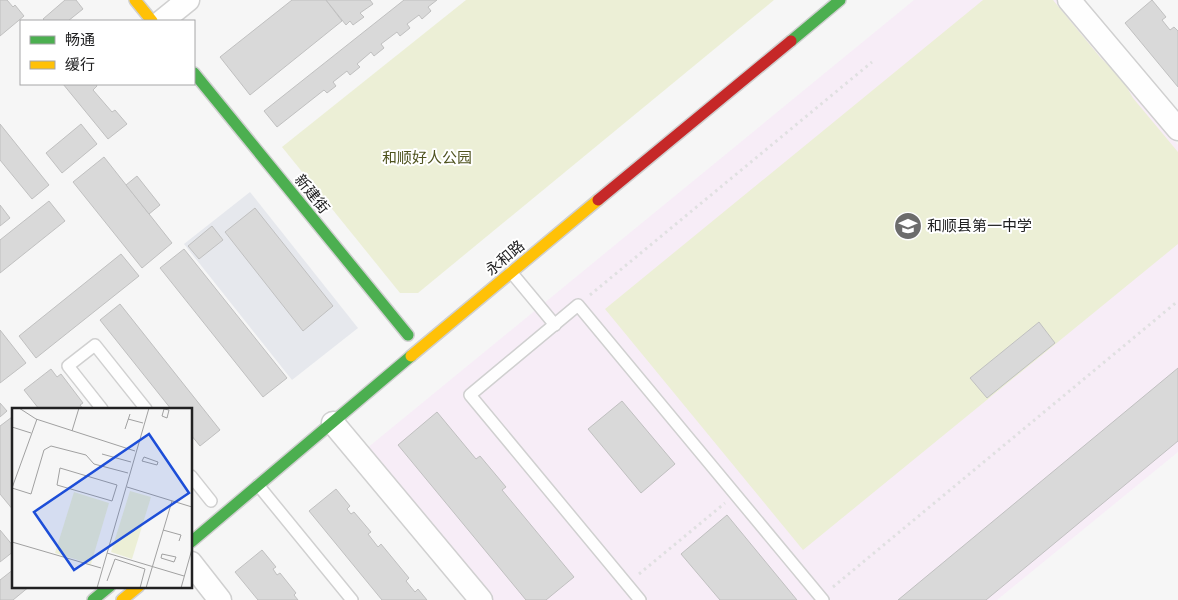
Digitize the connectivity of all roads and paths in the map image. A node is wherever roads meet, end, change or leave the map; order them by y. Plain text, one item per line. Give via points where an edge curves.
1 (135, 0) edge
2 (188, 0) edge
3 (840, 0) edge
4 (1069, 0) edge
5 (151, 20) edge
6 (163, 20) edge
7 (872, 62) dead end
8 (195, 73) edge
9 (1178, 129) edge
10 (511, 272) junction
11 (1178, 301) edge
12 (578, 306) junction
13 (555, 325) junction
14 (408, 335) dead end
15 (101, 408) edge
16 (145, 408) edge
17 (333, 422) junction
18 (192, 477) edge
19 (258, 485) junction
20 (735, 494) junction
21 (212, 501) dead end
22 (192, 541) edge
23 (192, 563) edge
24 (627, 584) junction
25 (108, 588) edge
26 (136, 588) edge
27 (822, 598) edge
28 (93, 600) edge
29 (122, 600) edge
30 (220, 600) edge
31 (352, 600) edge
32 (481, 600) edge
33 (640, 600) edge

1 - 5 main road
2 - 6 street
3 - 10 main road, 永和路
4 - 9 street
7 - 12 path
8 - 14 main road, 新建街
10 - 13 lane
10 - 17 main road, 永和路
11 - 27 path
12 - 13 lane
12 - 20 lane
13 - 24 lane via 470,395
15 - 16 lane via 68,366 95,345
17 - 19 main road, 永和路
17 - 32 street
18 - 21 lane
19 - 22 main road, 永和路
19 - 31 lane
20 - 24 path
20 - 27 lane
23 - 30 street
24 - 33 lane
25 - 28 main road
26 - 29 main road

